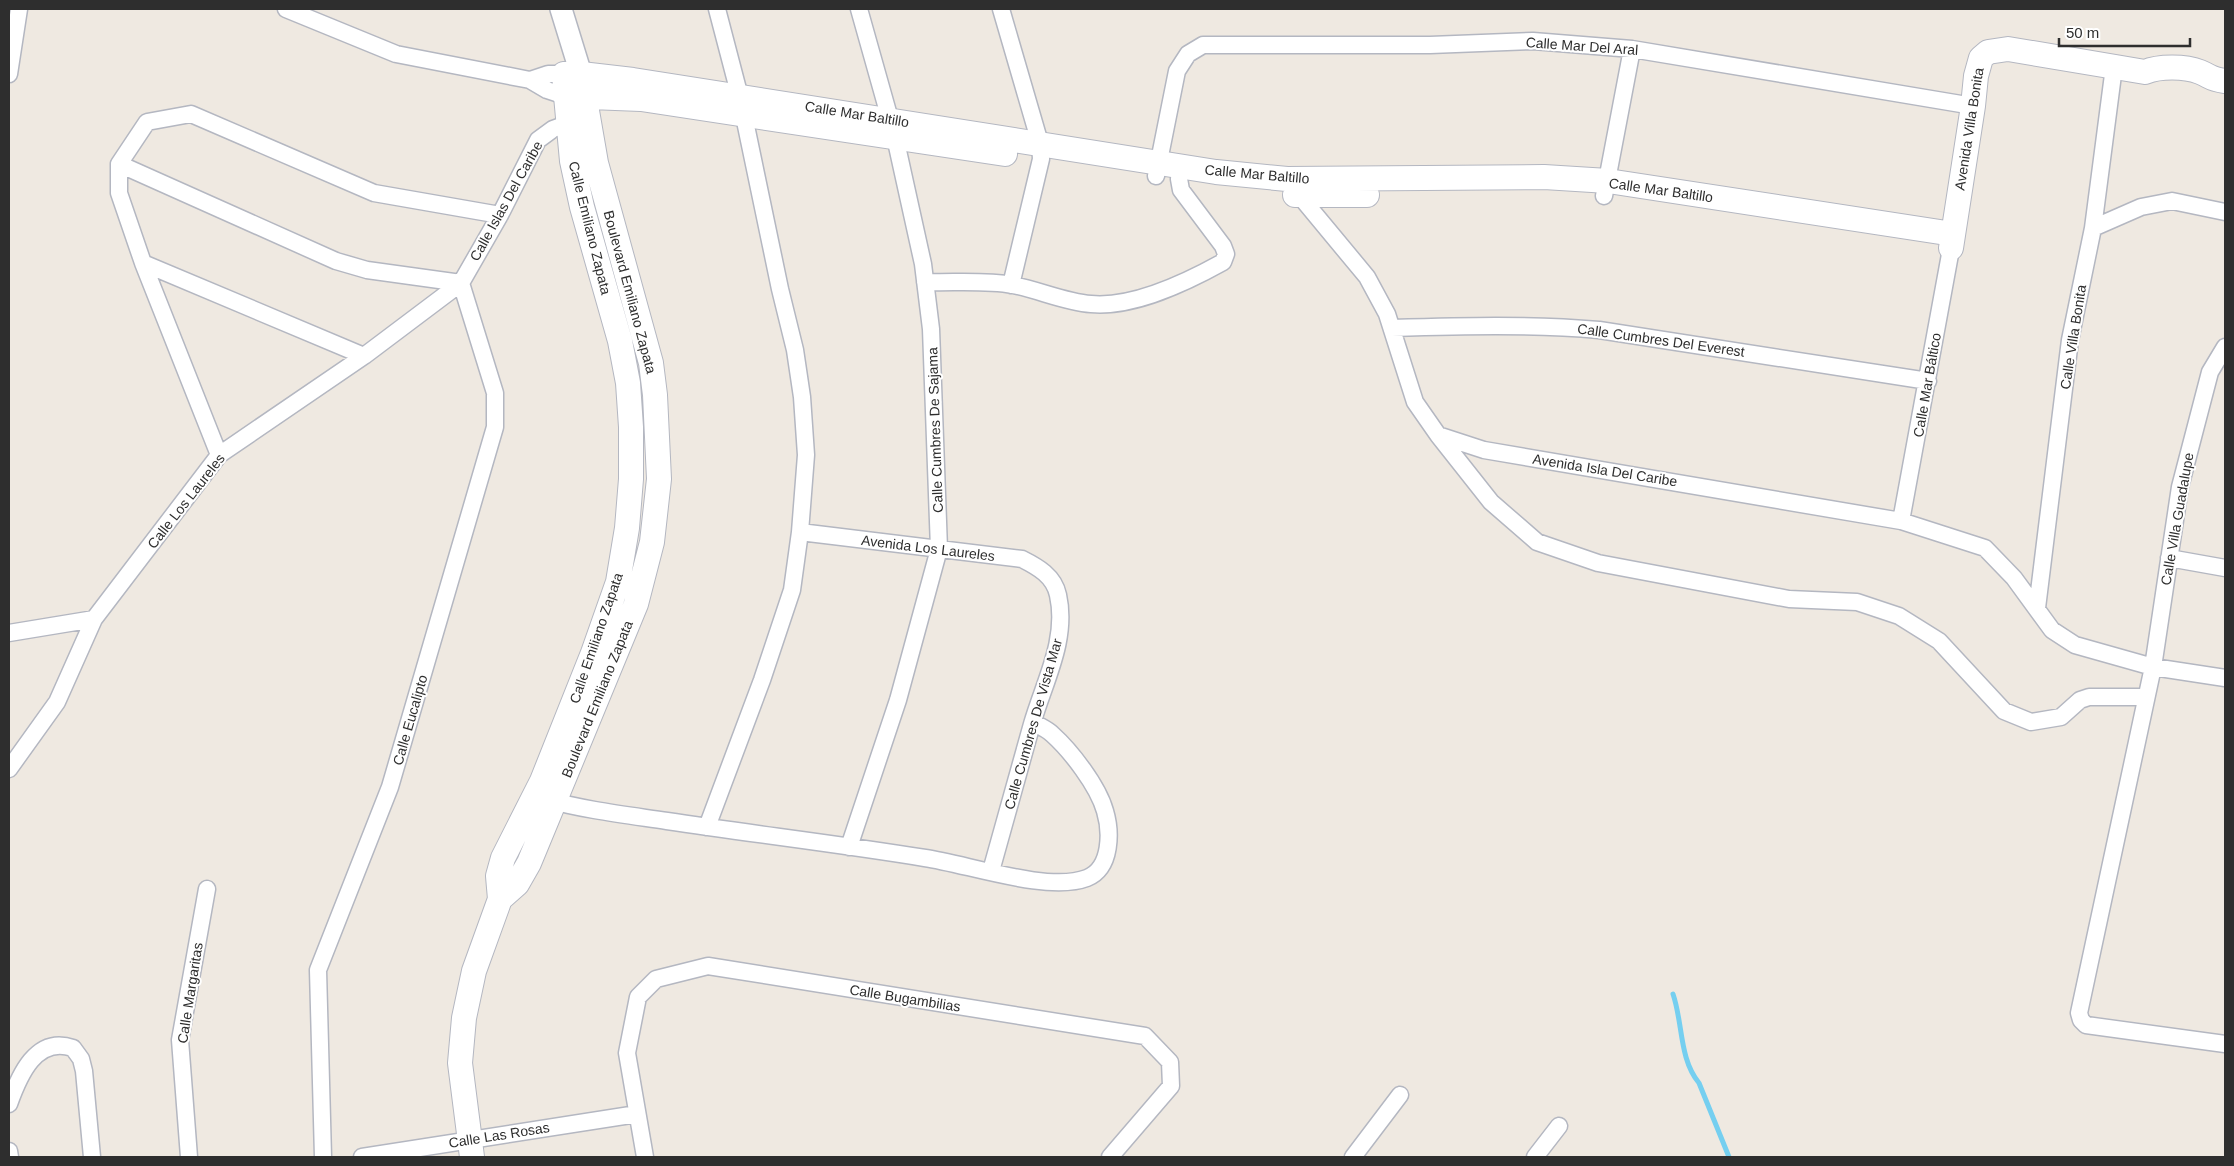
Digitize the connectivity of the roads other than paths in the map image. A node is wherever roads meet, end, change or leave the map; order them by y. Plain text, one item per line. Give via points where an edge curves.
1 (19, 9) edge
2 (286, 9) edge
3 (561, 9) edge
4 (718, 9) edge
5 (859, 9) edge
6 (1001, 9) edge
7 (1632, 49) junction
8 (2114, 67) junction
9 (9, 74) edge
10 (2218, 80) edge
11 (575, 97) junction
12 (742, 105) junction
13 (1974, 106) junction
14 (892, 128) junction
15 (1040, 151) junction
16 (119, 164) junction
17 (1168, 171) junction
18 (1298, 187) junction
19 (1606, 189) junction
20 (2225, 212) edge
21 (500, 215) junction
22 (2093, 228) junction
23 (1952, 242) junction
24 (143, 263) junction
25 (925, 282) junction
26 (461, 283) junction
27 (1011, 285) junction
28 (1392, 328) junction
29 (2225, 348) edge
30 (364, 356) junction
31 (1928, 381) junction
32 (1438, 436) junction
33 (218, 455) junction
34 (1902, 521) junction
35 (800, 532) junction
36 (939, 550) junction
37 (2169, 558) junction
38 (2225, 568) edge
39 (1050, 578) joint
40 (2038, 608) junction
41 (94, 620) junction
42 (9, 633) edge
43 (2153, 667) junction
44 (2225, 678) edge
45 (2146, 697) junction
46 (1033, 722) junction
47 (9, 769) edge
48 (544, 799) junction
49 (707, 827) junction
50 (849, 847) junction
51 (991, 871) junction
52 (207, 889) dead end
53 (2225, 1044) edge
54 (1400, 1095) dead end
55 (9, 1104) edge
56 (637, 1114) junction
57 (1559, 1126) dead end
58 (471, 1148) edge
59 (9, 1152) edge
60 (10, 1157) edge
61 (92, 1157) edge
62 (189, 1157) edge
63 (324, 1157) edge
64 (362, 1157) edge
65 (645, 1157) edge
66 (1110, 1157) edge
67 (1353, 1157) edge
68 (1535, 1157) edge

1 - 9 street
2 - 11 street via 396,54 530,80 548,74
3 - 11 street via 571,45
4 - 12 street
5 - 14 street, Calle Cumbres De Sajama
6 - 15 street
7 - 13 street, Calle Mar Del Aral
7 - 17 street, Calle Mar Del Aral via 1533,41 1430,45 1203,45 1188,54 1177,71
7 - 19 street
8 - 10 main road, Avenida Villa Bonita via 2145,72 2158,68 2198,71
8 - 13 main road, Avenida Villa Bonita via 1996,49 1981,58
8 - 22 street, Calle Villa Bonita
11 - 12 main road, Calle Mar Baltillo
11 - 21 street, Calle Islas Del Caribe via 538,140
11 - 48 main road, Calle Emiliano Zapata via 572,161 620,341 628,383 631,479 618,582 542,781
12 - 14 main road, Calle Mar Baltillo
12 - 35 street via 795,350 802,397 806,455
13 - 23 main road, Avenida Villa Bonita
14 - 15 main road, Calle Mar Baltillo
14 - 25 street, Calle Cumbres De Sajama
15 - 17 main road, Calle Mar Baltillo
15 - 27 street
16 - 21 street via 147,122 191,114 374,193
16 - 24 street via 119,193
16 - 26 street via 336,261 367,270
17 - 18 main road, Calle Mar Baltillo via 1216,172
17 - 27 street via 1223,246 1226,254 1223,262 1190,280 1132,300 1109,304 1090,304
18 - 19 main road, Calle Mar Baltillo via 1544,177
18 - 28 street via 1367,277
19 - 23 main road, Calle Mar Baltillo
20 - 22 street via 2172,201 2141,207
21 - 26 street, Calle Islas Del Caribe
22 - 40 street, Calle Villa Bonita via 2070,340
23 - 31 street, Calle Mar Báltico
24 - 30 street
24 - 33 street
25 - 27 street
25 - 36 street, Calle Cumbres De Sajama via 932,347
26 - 30 street, Calle Los Laureles
26 - 63 street, Calle Eucalipto via 495,393 495,427 390,787 318,970
28 - 31 street, Calle Cumbres Del Everest via 1490,325 1599,330
28 - 32 street via 1415,402
29 - 37 street, Calle Villa Guadalupe via 2210,372 2200,408 2180,487
30 - 33 street, Calle Los Laureles
31 - 34 street, Calle Mar Báltico
32 - 34 street, Avenida Isla Del Caribe via 1484,450
32 - 45 street via 1492,502 1537,542 1598,563 1789,599 1857,602 1899,616 1939,641 2004,711 2031,722 2060,717 2080,700 2089,697
33 - 41 street, Calle Los Laureles
34 - 40 street, Avenida Isla Del Caribe via 1985,548
35 - 36 street, Avenida Los Laureles
35 - 49 street via 792,590
36 - 39 street, Avenida Los Laureles via 1022,560
36 - 50 street, Calle Cumbres De Sajama via 898,700
37 - 38 street
37 - 43 street, Calle Villa Guadalupe
39 - 46 street, Calle Cumbres De Vista Mar via 1058,594 1061,616 1059,641
40 - 43 street, Avenida Isla Del Caribe via 2052,630 2075,644
41 - 42 street
41 - 47 street, Calle Los Laureles via 57,702
43 - 44 street, Avenida Isla Del Caribe
43 - 45 street, Calle Villa Guadalupe
45 - 53 street, Calle Villa Guadalupe via 2079,1013 2086,1025
46 - 51 street, Calle Cumbres De Vista Mar
46 - 51 street via 1052,733 1082,769 1103,803 1110,828 1108,849 1101,865 1090,877 1075,882 1045,882
48 - 49 street
48 - 58 main road, Calle Emiliano Zapata via 502,858 498,876 500,899 474,971 464,1018 460,1063
49 - 50 street
50 - 51 street
52 - 62 street, Calle Margaritas via 180,1040
54 - 67 street
55 - 61 street via 26,1065 37,1053 58,1046 73,1048 84,1071
56 - 58 street, Calle Las Rosas
56 - 65 street
56 - 66 street, Calle Bugambilias via 627,1053 638,997 656,979 708,966 1145,1036 1170,1062 1171,1086
57 - 68 street
58 - 64 street, Calle Las Rosas
59 - 60 street

